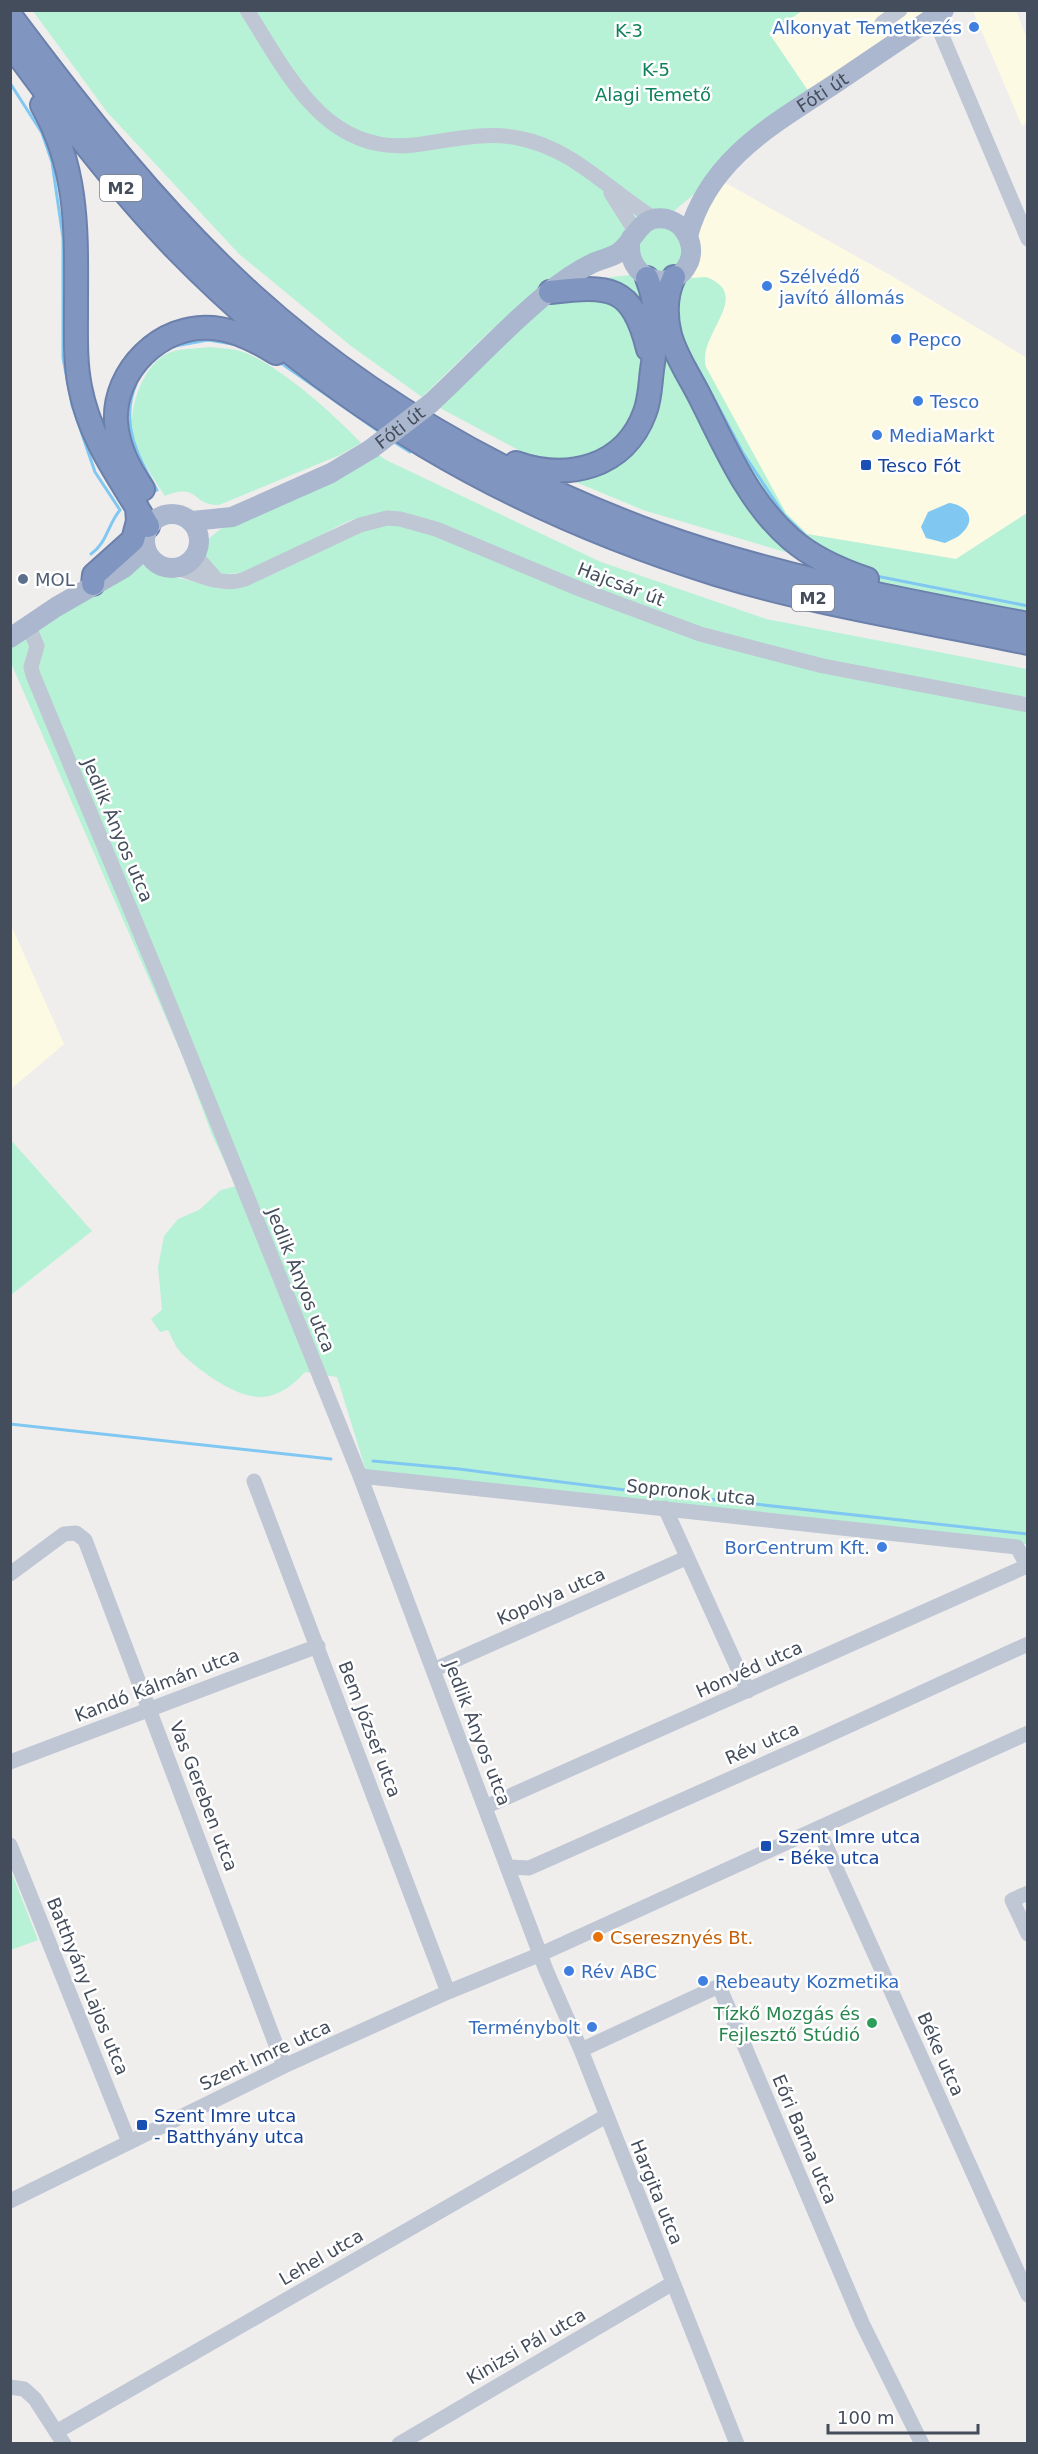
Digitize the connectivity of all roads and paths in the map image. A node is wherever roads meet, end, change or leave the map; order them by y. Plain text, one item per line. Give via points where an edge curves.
1 (247, 10) edge
2 (900, 10) edge
3 (10, 15) edge
4 (932, 15) edge
5 (882, 23) dead end
6 (13, 47) edge
7 (712, 184) junction
8 (606, 185) junction
9 (659, 219) junction
10 (633, 235) junction
11 (688, 236) junction
12 (1028, 239) edge
13 (642, 273) junction
14 (573, 275) junction
15 (674, 277) junction
16 (550, 292) junction
17 (652, 365) junction
18 (317, 374) junction
19 (458, 443) junction
20 (148, 516) junction
21 (232, 517) junction
22 (192, 521) junction
23 (197, 549) junction
24 (148, 554) junction
25 (177, 568) junction
26 (217, 580) junction
27 (93, 584) junction
28 (966, 612) junction
29 (1028, 624) edge
30 (28, 625) junction
31 (10, 638) edge
32 (1028, 643) edge
33 (1028, 705) edge
34 (360, 1476) junction
35 (254, 1481) dead end
36 (665, 1508) junction
37 (686, 1558) junction
38 (1027, 1567) edge
39 (10, 1574) edge
40 (1028, 1644) edge
41 (318, 1646) junction
42 (433, 1670) junction
43 (748, 1691) junction
44 (150, 1708) junction
45 (1028, 1733) edge
46 (10, 1762) edge
47 (485, 1806) junction
48 (818, 1828) junction
49 (10, 1845) edge
50 (508, 1867) junction
51 (1028, 1893) edge
52 (1028, 1934) edge
53 (541, 1954) junction
54 (448, 1992) junction
55 (581, 2050) junction
56 (284, 2066) junction
57 (606, 2116) junction
58 (129, 2142) junction
59 (10, 2201) edge
60 (673, 2283) junction
61 (1028, 2295) edge
62 (10, 2387) edge
63 (60, 2438) edge
64 (399, 2444) edge
65 (737, 2444) edge
66 (922, 2444) edge

1 - 8 street via 297,87 319,113 341,130 367,141 405,146 477,136 518,137 570,157
2 - 5 street
3 - 19 highway, M2 via 129,167 252,294 360,380
4 - 7 main road, Fóti út via 759,133
4 - 12 street
6 - 18 highway, M2 via 117,182 176,248 242,312
6 - 20 highway via 56,130 72,184 76,346 85,406 96,440
7 - 9 main road via 679,211
7 - 11 main road via 694,214
8 - 9 street
8 - 10 street
9 - 10 main road via 643,224
9 - 11 main road via 678,224
10 - 13 main road via 630,254
10 - 14 main road, Fóti út via 619,253
11 - 15 main road via 689,261
13 - 14 main road via 621,268
13 - 15 main road via 661,280
13 - 17 highway via 656,306
14 - 16 main road, Fóti út
15 - 28 highway via 666,298 675,349 734,465 773,520 799,545 841,570
16 - 17 highway via 599,288 622,297 640,319
16 - 21 main road, Fóti út, bridge via 431,403 371,449 331,472
17 - 19 highway via 649,397 640,424 617,452 595,465 549,472
18 - 20 highway via 254,341 213,328 183,331 153,346 140,357 125,380 118,398 117,429 122,453
18 - 32 highway, M2 via 384,422 457,465 603,535 782,592
19 - 28 highway, M2 via 539,485 659,534 788,574
20 - 22 main road via 179,514
20 - 24 main road
20 - 27 highway via 138,521 132,540 94,575
21 - 22 main road, Fóti út
21 - 23 main road
22 - 23 main road via 197,530
23 - 25 main road via 186,564
23 - 26 street
24 - 25 main road via 160,566
24 - 27 main road
25 - 26 street, Hajcsár út
26 - 33 street, Hajcsár út via 240,581 360,525 400,519 436,529 700,634 823,666
27 - 30 main road
28 - 29 highway, M2
30 - 31 main road
30 - 34 street, Jedlik Ányos utca via 37,646 31,667 33,675
34 - 36 street, Sopronok utca
34 - 42 street, Jedlik Ányos utca
35 - 41 street, Bem József utca
36 - 37 street
36 - 38 street, Sopronok utca via 1017,1546
37 - 42 street, Kopolya utca
37 - 43 street
38 - 43 street, Honvéd utca
39 - 44 street, Vas Gereben utca via 64,1534 76,1533 86,1540
40 - 50 street, Rév utca via 529,1868
41 - 44 street, Kandó Kálmán utca
41 - 54 street, Bem József utca
42 - 47 street, Jedlik Ányos utca
43 - 47 street, Honvéd utca
44 - 46 street, Kandó Kálmán utca
44 - 56 street, Vas Gereben utca
45 - 48 street
47 - 50 street, Jedlik Ányos utca
48 - 53 street
48 - 61 street, Béke utca
49 - 58 street, Batthyány Lajos utca
50 - 53 street, Jedlik Ányos utca
51 - 52 street via 1012,1900
53 - 54 street, Szent Imre utca
53 - 55 street, Hargita utca
54 - 56 street, Szent Imre utca
55 - 57 street, Hargita utca
55 - 66 street, Eőri Barna utca via 719,1986 862,2323
56 - 58 street, Szent Imre utca
57 - 60 street, Hargita utca
57 - 63 street, Lehel utca
58 - 59 street, Szent Imre utca
60 - 64 street, Kinizsi Pál utca
60 - 65 street, Hargita utca
62 - 63 street via 24,2389 35,2399

